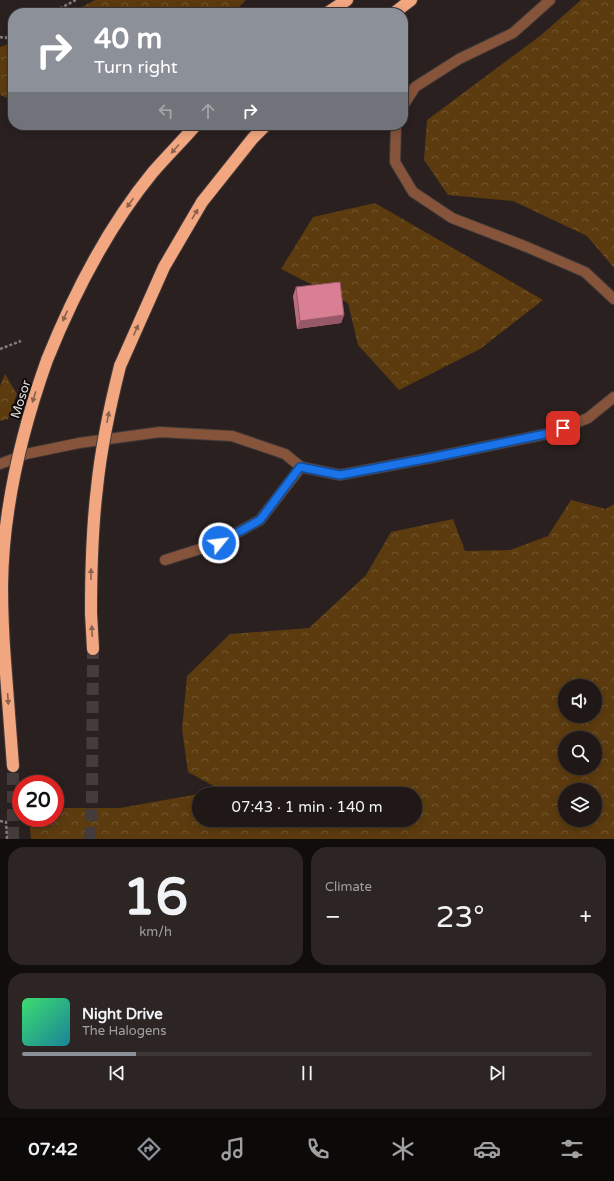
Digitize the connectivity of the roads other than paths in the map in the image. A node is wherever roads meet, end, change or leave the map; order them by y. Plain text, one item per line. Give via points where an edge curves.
1 (346, 0) edge
2 (410, 0) edge
3 (550, 0) edge
4 (334, 8) edge
5 (400, 8) edge
6 (408, 98) edge
7 (191, 130) edge
8 (261, 130) edge
9 (396, 130) edge
10 (614, 299) edge
11 (614, 397) edge
12 (0, 464) edge
13 (300, 467) junction
14 (165, 560) dead end
15 (93, 649) tunnel mouth
16 (13, 766) tunnel mouth

1 - 4 highway
2 - 5 highway
3 - 6 lane via 513,33 460,59 415,87
7 -> 16 highway, Mosor, bridge via 153,172 131,201 92,263 60,327 34,396 15,470 4,546 2,623
15 -> 8 highway, bridge via 91,571 96,488 110,406 120,366 164,267 202,202
9 - 10 lane via 395,162 413,192 452,218 585,272
11 - 13 lane via 588,418 550,433 340,475
12 - 13 lane via 26,454 79,443 160,432 232,436 284,454
13 - 14 lane via 260,520 219,543

